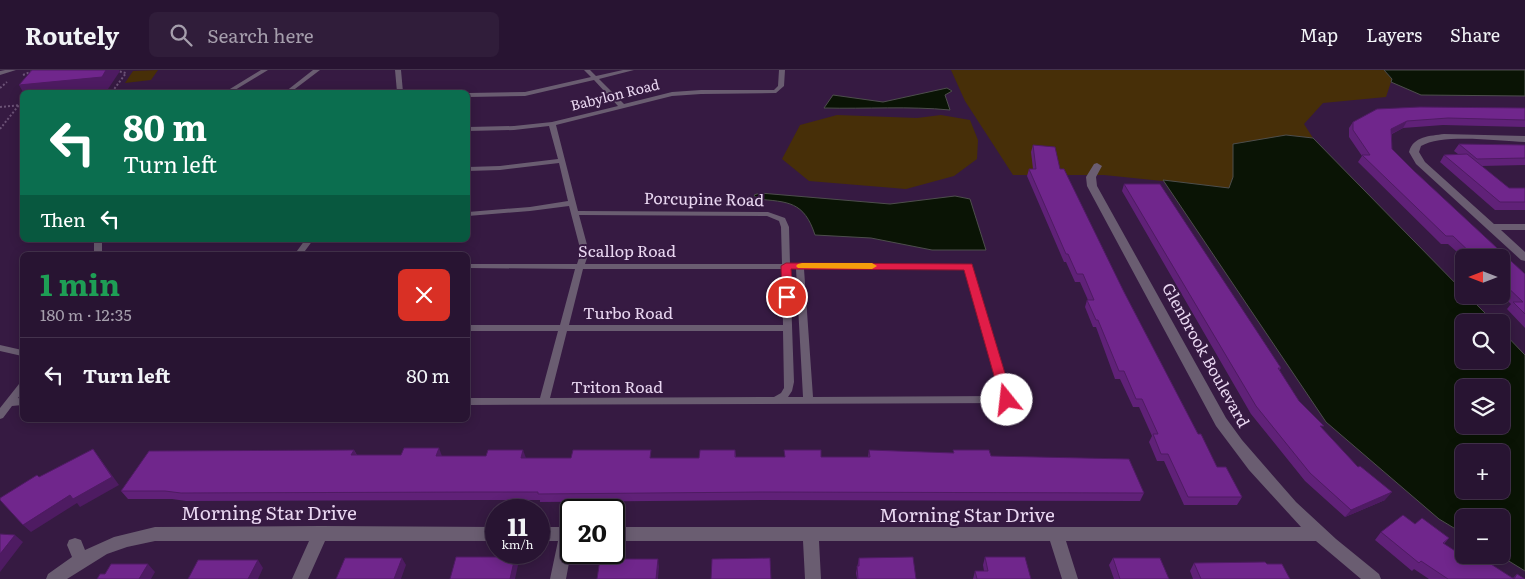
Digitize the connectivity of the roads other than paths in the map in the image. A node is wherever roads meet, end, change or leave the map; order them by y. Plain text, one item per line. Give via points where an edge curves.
1 (13, 70) edge
2 (265, 70) edge
3 (317, 70) edge
4 (398, 70) edge
5 (587, 70) edge
6 (631, 70) edge
7 (782, 70) edge
8 (0, 74) edge
9 (595, 78) junction
10 (232, 90) edge
11 (291, 90) edge
12 (400, 90) edge
13 (470, 95) edge
14 (622, 106) junction
15 (552, 124) junction
16 (470, 129) edge
17 (1525, 138) edge
18 (560, 161) junction
19 (1097, 166) dead end
20 (470, 169) edge
21 (572, 202) junction
22 (576, 213) junction
23 (470, 214) edge
24 (1490, 227) junction
25 (1525, 227) edge
26 (1525, 258) edge
27 (470, 266) edge
28 (580, 266) junction
29 (786, 266) junction
30 (800, 266) junction
31 (470, 328) edge
32 (563, 328) junction
33 (788, 328) junction
34 (0, 348) edge
35 (20, 353) edge
36 (20, 388) edge
37 (766, 401) junction
38 (808, 401) junction
39 (9, 402) junction
40 (20, 402) edge
41 (470, 402) edge
42 (544, 402) junction
43 (0, 410) edge
44 (0, 415) edge
45 (321, 534) junction
46 (485, 534) edge
47 (625, 534) edge
48 (1320, 534) junction
49 (811, 535) junction
50 (1056, 535) junction
51 (562, 564) edge
52 (54, 579) edge
53 (300, 579) edge
54 (558, 579) edge
55 (813, 579) edge
56 (1070, 579) edge
57 (1373, 579) edge

1 - 8 lane
2 - 10 lane
3 - 11 lane
4 - 12 lane
5 - 9 lane
6 - 9 lane
7 - 14 lane, Babylon Road via 781,86 776,91 686,93
9 - 13 lane via 525,94
9 - 14 lane
14 - 15 lane, Babylon Road
15 - 16 lane, Babylon Road
15 - 18 lane
17 - 24 street via 1438,138 1424,140 1414,148 1421,164
18 - 20 lane
18 - 21 lane
19 - 48 street, Glenbrook Boulevard via 1091,177 1092,186 1216,414 1257,470
21 - 22 lane
21 - 23 lane
22 - 28 lane via 585,252
22 - 29 lane, Porcupine Road via 768,214 782,220 785,226
24 - 25 street
24 - 26 street
27 - 28 lane, Scallop Road
28 - 29 lane, Scallop Road
28 - 32 lane
29 - 30 lane, Scallop Road
29 - 33 lane, Porcupine Road
30 - 38 lane
30 - 38 lane, Scallop Road via 968,267 1007,400
31 - 32 lane, Turbo Road
32 - 33 lane, Turbo Road
32 - 42 lane
33 - 37 lane, Porcupine Road via 789,390 786,396
34 - 35 lane
36 - 39 lane
37 - 38 lane, Triton Road
37 - 42 lane, Triton Road
39 - 40 lane
39 - 43 lane
39 - 44 lane
41 - 42 lane, Triton Road
45 - 46 street, Morning Star Drive
45 - 52 street, Morning Star Drive via 155,534 78,552
45 - 53 street
47 - 49 street, Morning Star Drive
48 - 50 street, Morning Star Drive
48 - 57 street, Glenbrook Boulevard
49 - 50 street, Morning Star Drive
49 - 55 street
50 - 56 street
51 - 54 street

